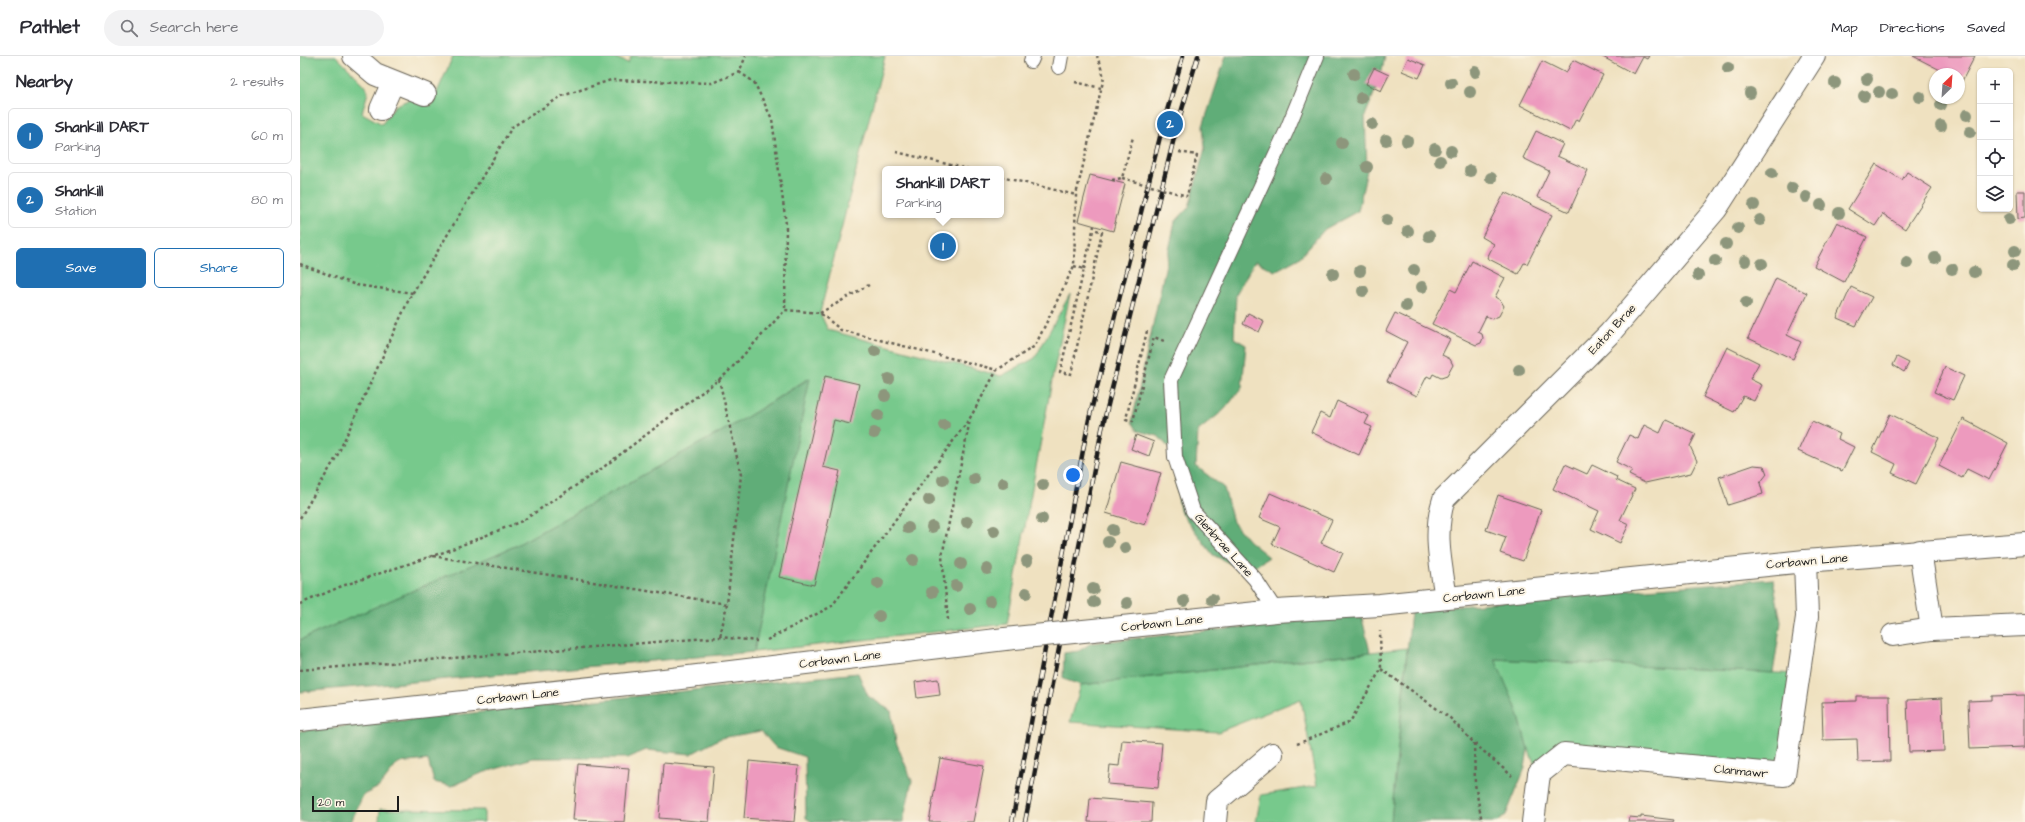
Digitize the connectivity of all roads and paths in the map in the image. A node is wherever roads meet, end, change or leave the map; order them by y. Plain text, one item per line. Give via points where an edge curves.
1 (354, 56) edge
2 (746, 56) edge
3 (1097, 56) edge
4 (1317, 56) edge
5 (1814, 56) edge
6 (739, 72) junction
7 (1072, 81) dead end
8 (393, 82) junction
9 (1101, 88) junction
10 (425, 94) dead end
11 (381, 109) dead end
12 (1133, 137) dead end
13 (896, 152) dead end
14 (1179, 152) dead end
15 (955, 166) edge
16 (1004, 178) edge
17 (1122, 178) junction
18 (1112, 180) dead end
19 (1076, 195) junction
20 (300, 264) edge
21 (1074, 266) junction
22 (1084, 269) junction
23 (869, 284) dead end
24 (413, 293) junction
25 (785, 310) junction
26 (820, 313) junction
27 (1147, 331) dead end
28 (1186, 348) junction
29 (997, 370) junction
30 (720, 379) junction
31 (970, 418) junction
32 (300, 518) edge
33 (2025, 544) edge
34 (1920, 551) junction
35 (432, 556) junction
36 (1805, 561) junction
37 (1446, 598) junction
38 (300, 604) edge
39 (727, 604) junction
40 (1380, 605) junction
41 (1276, 611) junction
42 (2025, 625) edge
43 (1932, 629) junction
44 (1893, 635) dead end
45 (720, 637) junction
46 (944, 645) junction
47 (1381, 669) junction
48 (300, 670) edge
49 (300, 720) edge
50 (1474, 743) junction
51 (1272, 754) joint
52 (1535, 797) junction
53 (1215, 822) edge
54 (1482, 822) edge
55 (1533, 822) edge

1 - 8 street via 375,74
2 - 6 path
3 - 9 path via 1104,77
4 - 28 lane via 1286,132
5 - 37 street, Eaton Brae via 1716,209 1610,333 1444,499 1438,515 1437,533
6 - 24 path via 712,83 612,80 562,96 512,127
6 - 25 path via 754,82 772,119 786,224
7 - 9 path
8 - 10 street
8 - 11 street
9 - 19 path
12 - 17 path
13 - 15 path
14 - 17 path, bridge via 1197,155 1187,196
16 - 19 path
17 - 18 path
19 - 21 path
20 - 24 path via 356,285
21 - 22 path
21 - 29 path via 1034,346
22 - 22 path via 1060,372 1071,374 1102,232 1094,227
23 - 26 path
24 - 32 path via 337,456
25 - 26 path
25 - 30 path
26 - 29 path via 841,330
27 - 28 path via 1126,419 1133,421 1154,337
28 - 41 lane, Glenbrae Lane via 1171,380 1175,457 1193,511 1255,579
29 - 31 path
30 - 35 path via 601,469 522,520
30 - 39 path via 740,475
31 - 45 path via 832,606 764,642
31 - 46 path via 942,556 948,631
33 - 34 street, Corbawn Lane
34 - 36 street, Corbawn Lane
34 - 43 street
35 - 38 path via 342,586
35 - 39 path
36 - 37 street, Corbawn Lane
36 - 52 street, Clanmawr via 1807,617 1784,774 1564,754 1539,774
37 - 40 street, Corbawn Lane
39 - 45 path
40 - 41 street, Corbawn Lane
40 - 47 path
41 - 46 street, Corbawn Lane, bridge
42 - 43 street
43 - 44 street
45 - 48 path
46 - 49 street, Corbawn Lane via 664,680
47 - 50 path via 1450,718
47 - 51 path via 1350,722
50 - 52 path
50 - 54 path via 1474,784
51 - 53 street via 1217,801
52 - 55 street, Clanmawr

